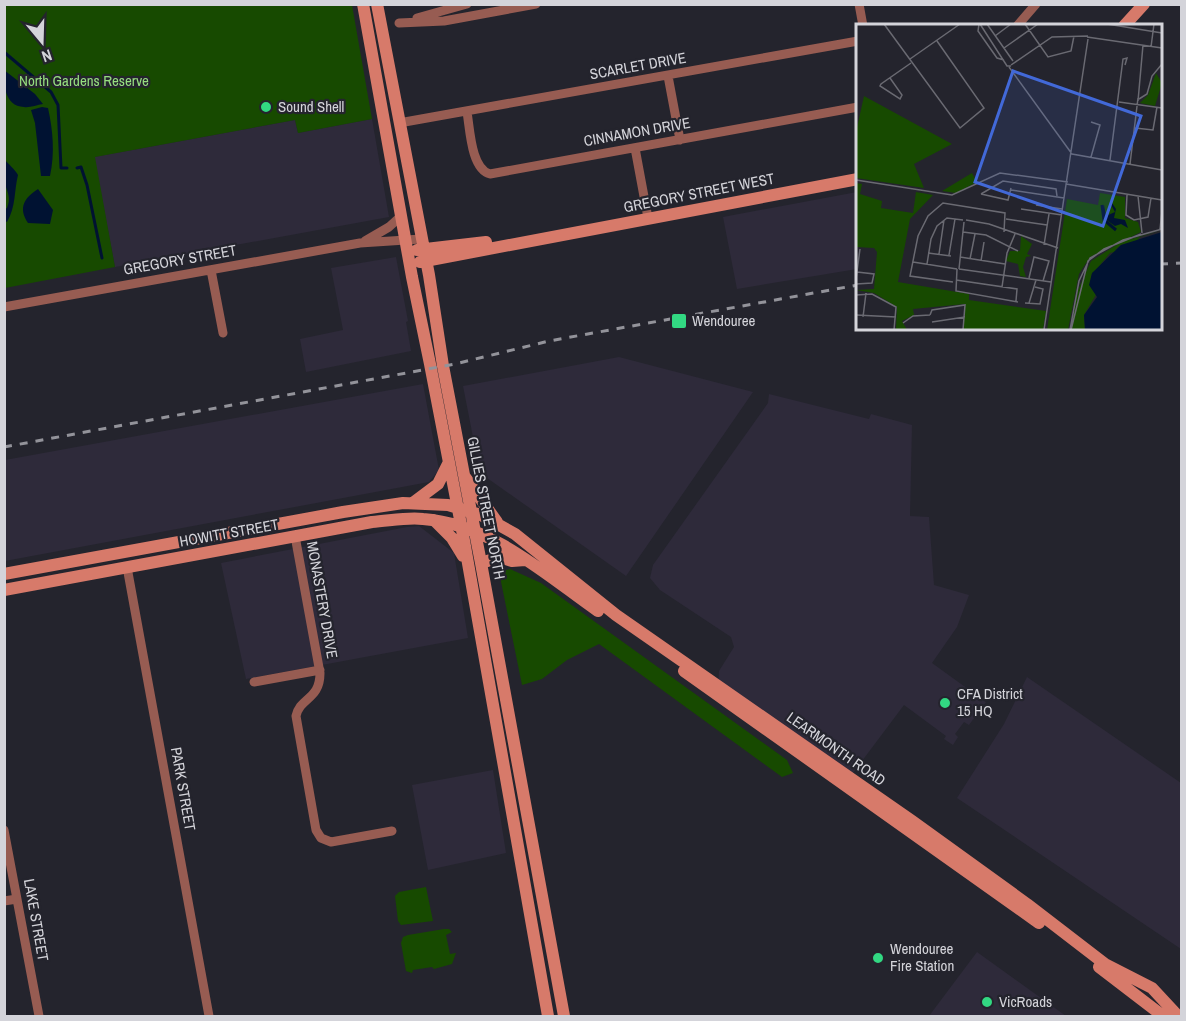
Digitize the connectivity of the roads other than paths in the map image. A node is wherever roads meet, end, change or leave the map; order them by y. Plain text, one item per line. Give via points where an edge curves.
1 (363, 4) edge
2 (377, 4) edge
3 (467, 4) edge
4 (482, 4) edge
5 (859, 4) edge
6 (1036, 4) edge
7 (1144, 4) edge
8 (530, 5) edge
9 (484, 15) junction
10 (399, 23) junction
11 (863, 24) edge
12 (1019, 24) edge
13 (1126, 24) edge
14 (381, 26) junction
15 (856, 41) edge
16 (668, 76) junction
17 (856, 107) edge
18 (467, 112) junction
19 (423, 121) junction
20 (399, 123) junction
21 (402, 140) junction
22 (680, 140) junction
23 (635, 148) junction
24 (856, 179) edge
25 (400, 217) junction
26 (648, 218) junction
27 (360, 243) junction
28 (424, 250) junction
29 (407, 252) junction
30 (211, 270) junction
31 (4, 307) edge
32 (223, 333) dead end
33 (449, 462) junction
34 (464, 476) junction
35 (414, 502) junction
36 (457, 507) junction
37 (471, 512) junction
38 (434, 520) junction
39 (292, 521) junction
40 (497, 523) junction
41 (461, 525) junction
42 (475, 531) junction
43 (295, 536) junction
44 (167, 544) junction
45 (170, 559) junction
46 (525, 560) junction
47 (467, 562) junction
48 (481, 563) junction
49 (127, 567) junction
50 (4, 574) edge
51 (4, 590) edge
52 (320, 670) junction
53 (700, 677) junction
54 (254, 682) dead end
55 (840, 776) junction
56 (4, 830) edge
57 (392, 831) dead end
58 (17, 899) junction
59 (4, 901) edge
60 (39, 1017) edge
61 (209, 1017) edge
62 (548, 1017) edge
63 (564, 1017) edge
64 (1163, 1017) edge
65 (1178, 1017) edge

1 - 25 main road, GILLIES STREET NORTH
2 - 14 main road, GILLIES STREET NORTH
3 - 10 street
4 - 9 street
5 - 11 street
6 - 12 street
7 - 13 main road
8 - 9 street
9 - 10 street
10 - 14 street
14 - 20 main road, GILLIES STREET NORTH
15 - 16 street, SCARLET DRIVE
16 - 18 street, SCARLET DRIVE
16 - 22 street
17 - 22 street, CINNAMON DRIVE
18 - 19 street, SCARLET DRIVE
18 - 23 street, CINNAMON DRIVE via 477,164 490,174
19 - 20 street, SCARLET DRIVE
19 - 21 street via 411,127
20 - 21 main road, GILLIES STREET NORTH
21 - 28 main road, GILLIES STREET NORTH
22 - 23 street, CINNAMON DRIVE
23 - 26 street
24 - 26 main road, GREGORY STREET WEST
25 - 27 street, GREGORY STREET
25 - 29 main road, GILLIES STREET NORTH
26 - 28 main road, GREGORY STREET WEST via 547,236
27 - 29 street, GREGORY STREET
27 - 30 street, GREGORY STREET
28 - 29 main road, GREGORY STREET WEST
28 - 34 main road, GILLIES STREET NORTH
29 - 33 main road, GILLIES STREET NORTH
30 - 31 street, GREGORY STREET
30 - 32 street
33 - 35 main road via 438,484
33 - 36 main road, GILLIES STREET NORTH
34 - 37 main road, GILLIES STREET NORTH
34 - 40 main road
35 - 36 main road, HOWITT STREET
35 - 39 main road, HOWITT STREET
36 - 37 main road, HOWITT STREET
36 - 41 main road, GILLIES STREET NORTH
37 - 40 main road, LEARMONTH ROAD
37 - 42 main road, GILLIES STREET NORTH
38 - 41 main road, HOWITT STREET
38 - 43 main road, HOWITT STREET via 372,522
38 - 47 main road via 452,538
39 - 43 main road
39 - 44 main road, HOWITT STREET
40 - 53 main road, LEARMONTH ROAD
41 - 42 main road, LEARMONTH ROAD
41 - 47 main road, GILLIES STREET NORTH
42 - 46 main road, LEARMONTH ROAD
42 - 48 main road, GILLIES STREET NORTH
43 - 45 main road, HOWITT STREET
43 - 52 street, MONASTERY DRIVE
44 - 45 main road
44 - 50 main road, HOWITT STREET
45 - 49 main road, HOWITT STREET
46 - 48 main road via 500,557
46 - 53 main road, LEARMONTH ROAD
47 - 62 main road, GILLIES STREET NORTH
48 - 63 main road, GILLIES STREET NORTH
49 - 51 main road, HOWITT STREET
49 - 61 street, PARK STREET
52 - 54 street, MONASTERY DRIVE
52 - 57 street, MONASTERY DRIVE via 318,688 300,706 296,716 316,831 331,842
53 - 55 main road, LEARMONTH ROAD
55 - 64 main road, LEARMONTH ROAD via 1088,957
55 - 65 main road, LEARMONTH ROAD via 1028,904 1105,964 1152,988
56 - 58 street, LAKE STREET
58 - 59 street
58 - 60 street, LAKE STREET

